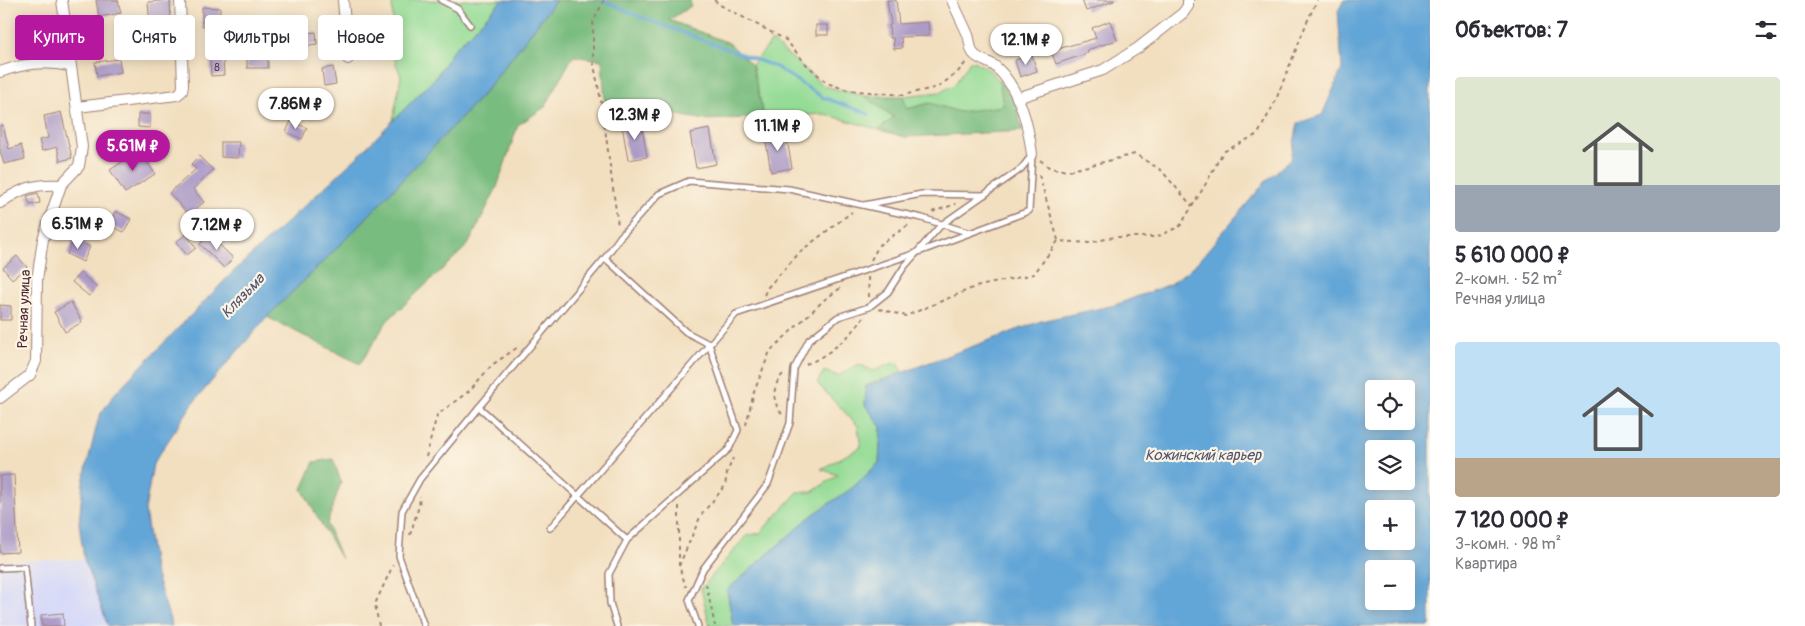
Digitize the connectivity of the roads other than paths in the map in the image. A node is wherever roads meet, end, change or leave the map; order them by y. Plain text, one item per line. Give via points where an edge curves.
1 (62, 0) edge
2 (180, 0) edge
3 (343, 0) edge
4 (441, 0) edge
5 (952, 0) edge
6 (1188, 0) edge
7 (344, 15) edge
8 (470, 25) dead end
9 (70, 66) junction
10 (0, 72) edge
11 (1018, 98) junction
12 (78, 107) junction
13 (1032, 154) junction
14 (61, 185) junction
15 (984, 195) junction
16 (0, 203) edge
17 (861, 205) junction
18 (941, 225) junction
19 (970, 233) junction
20 (916, 253) junction
21 (605, 258) junction
22 (708, 344) junction
23 (0, 398) edge
24 (479, 407) junction
25 (577, 495) junction
26 (550, 528) dead end
27 (627, 540) junction
28 (0, 568) edge
29 (31, 626) edge
30 (424, 626) edge
31 (617, 626) edge
32 (698, 626) edge

1 - 9 street, Речная улица
2 - 12 street via 182,91 177,95
3 - 7 street
4 - 8 lane via 458,9
5 - 11 street via 973,53 995,65
6 - 11 street via 1184,13 1103,70
9 - 10 street via 39,62
9 - 12 street, Речная улица
11 - 13 street via 1027,121
12 - 14 street, Речная улица via 82,148 79,166
13 - 15 lane via 1021,169
13 - 19 lane via 1029,211
14 - 16 street via 44,184
14 - 23 street, Речная улица via 43,239 39,264 36,361 30,375
15 - 17 lane via 922,194
15 - 18 lane
17 - 18 lane
17 - 21 lane via 789,189 689,181 659,194
18 - 19 lane
18 - 20 lane
19 - 20 lane
20 - 22 lane via 736,314
20 - 32 lane via 888,292 869,307 838,317 809,340 794,369 790,423 768,484 703,569 689,600
21 - 22 lane via 686,332
21 - 24 lane
22 - 25 lane
22 - 27 lane via 738,430 729,448
24 - 25 lane
24 - 30 lane via 420,479 402,511 398,556
25 - 26 lane
25 - 27 lane
27 - 31 lane via 608,574 610,603
28 - 29 lane via 25,567

